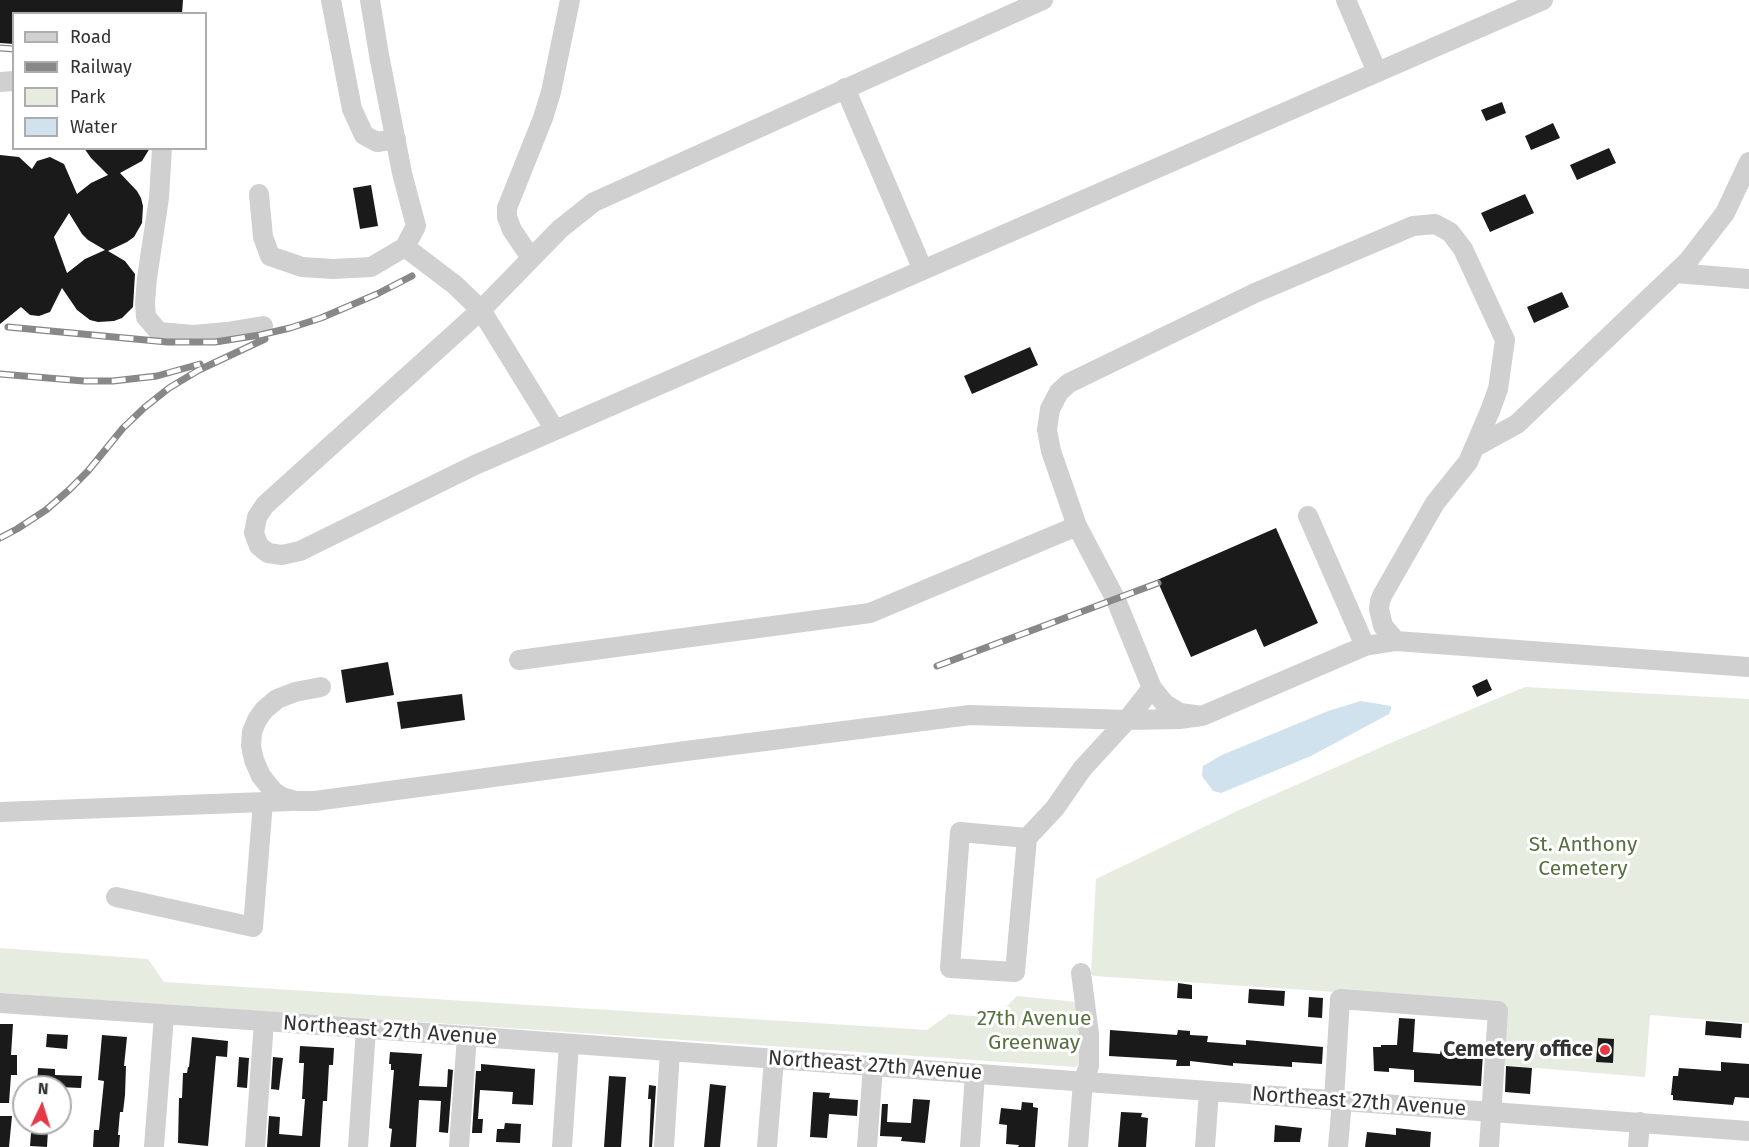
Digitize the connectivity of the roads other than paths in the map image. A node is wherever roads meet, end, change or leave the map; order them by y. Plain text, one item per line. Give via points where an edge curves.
1 (331, 0) edge
2 (370, 0) edge
3 (570, 0) edge
4 (1043, 0) edge
5 (1346, 0) edge
6 (1543, 0) edge
7 (1377, 72) junction
8 (845, 88) junction
9 (396, 139) junction
10 (162, 150) edge
11 (1749, 162) edge
12 (259, 194) dead end
13 (405, 247) junction
14 (531, 258) junction
15 (1749, 266) edge
16 (1682, 267) junction
17 (922, 270) junction
18 (1749, 279) edge
19 (481, 310) junction
20 (263, 326) dead end
21 (555, 430) junction
22 (1474, 447) junction
23 (1308, 516) dead end
24 (1077, 526) junction
25 (1396, 641) junction
26 (1365, 646) junction
27 (519, 660) dead end
28 (1749, 667) edge
29 (321, 687) dead end
30 (1152, 688) junction
31 (1203, 716) junction
32 (1128, 720) junction
33 (296, 801) junction
34 (263, 802) junction
35 (0, 812) edge
36 (1027, 838) junction
37 (116, 897) dead end
38 (1081, 973) dead end
39 (0, 1004) edge
40 (164, 1015) junction
41 (264, 1021) junction
42 (366, 1029) junction
43 (467, 1036) junction
44 (569, 1044) junction
45 (670, 1051) junction
46 (774, 1059) junction
47 (873, 1066) junction
48 (975, 1074) junction
49 (1083, 1081) junction
50 (1209, 1091) junction
51 (1338, 1101) junction
52 (1491, 1112) junction
53 (1640, 1122) junction
54 (1749, 1131) edge
55 (154, 1147) edge
56 (255, 1147) edge
57 (358, 1147) edge
58 (459, 1147) edge
59 (562, 1147) edge
60 (664, 1147) edge
61 (767, 1147) edge
62 (867, 1147) edge
63 (970, 1147) edge
64 (1078, 1147) edge
65 (1205, 1147) edge
66 (1338, 1147) edge
67 (1489, 1147) edge
68 (1638, 1147) edge

1 - 9 street via 352,109 364,135 377,142
2 - 9 street
3 - 14 street via 551,92 507,208 512,230
4 - 8 street
5 - 7 street
6 - 7 street
7 - 17 street
8 - 14 street via 594,202
8 - 17 street
9 - 13 street via 416,226
10 - 20 street via 146,317 159,332 193,335
11 - 16 street via 1725,213
12 - 13 street via 263,237 270,256 302,267 371,267
13 - 19 street
14 - 19 street
15 - 16 street
16 - 18 street
16 - 22 street via 1517,424
17 - 21 street
19 - 21 street
19 - 21 street via 265,505 257,517 254,533 259,546 268,553 282,555 300,550
22 - 24 street via 1498,389 1505,340 1463,249 1450,232 1435,224 1413,226 1255,293 1069,383 1050,410 1047,430
22 - 25 street via 1468,462 1435,504 1380,601 1383,626
23 - 26 street
24 - 27 street via 870,613
24 - 30 street via 1116,600
25 - 26 street
25 - 28 street
26 - 31 street
29 - 33 street via 277,699 264,710 252,732 251,746 261,776 274,792
30 - 31 street via 1165,704 1180,713
30 - 32 street
31 - 32 street
32 - 33 street via 970,715
32 - 36 street via 1082,769 1055,808
33 - 34 street
34 - 35 street
34 - 37 street via 253,927
36 - 36 street via 1015,972 950,968 960,832
38 - 49 street via 1089,1034 1089,1066
39 - 40 street, Northeast 27th Avenue
40 - 41 street, Northeast 27th Avenue
40 - 55 street
41 - 42 street, Northeast 27th Avenue
41 - 56 street
42 - 43 street, Northeast 27th Avenue
42 - 57 street
43 - 44 street, Northeast 27th Avenue
43 - 58 street
44 - 45 street, Northeast 27th Avenue
44 - 59 street
45 - 46 street, Northeast 27th Avenue
45 - 60 street
46 - 47 street, Northeast 27th Avenue
46 - 61 street
47 - 48 street, Northeast 27th Avenue
47 - 62 street
48 - 49 street, Northeast 27th Avenue
48 - 63 street
49 - 50 street, Northeast 27th Avenue
49 - 64 street
50 - 51 street, Northeast 27th Avenue
50 - 65 street
51 - 52 street, Northeast 27th Avenue
51 - 52 street via 1340,999 1498,1011
51 - 66 street
52 - 53 street, Northeast 27th Avenue
52 - 67 street
53 - 54 street, Northeast 27th Avenue
53 - 68 street

